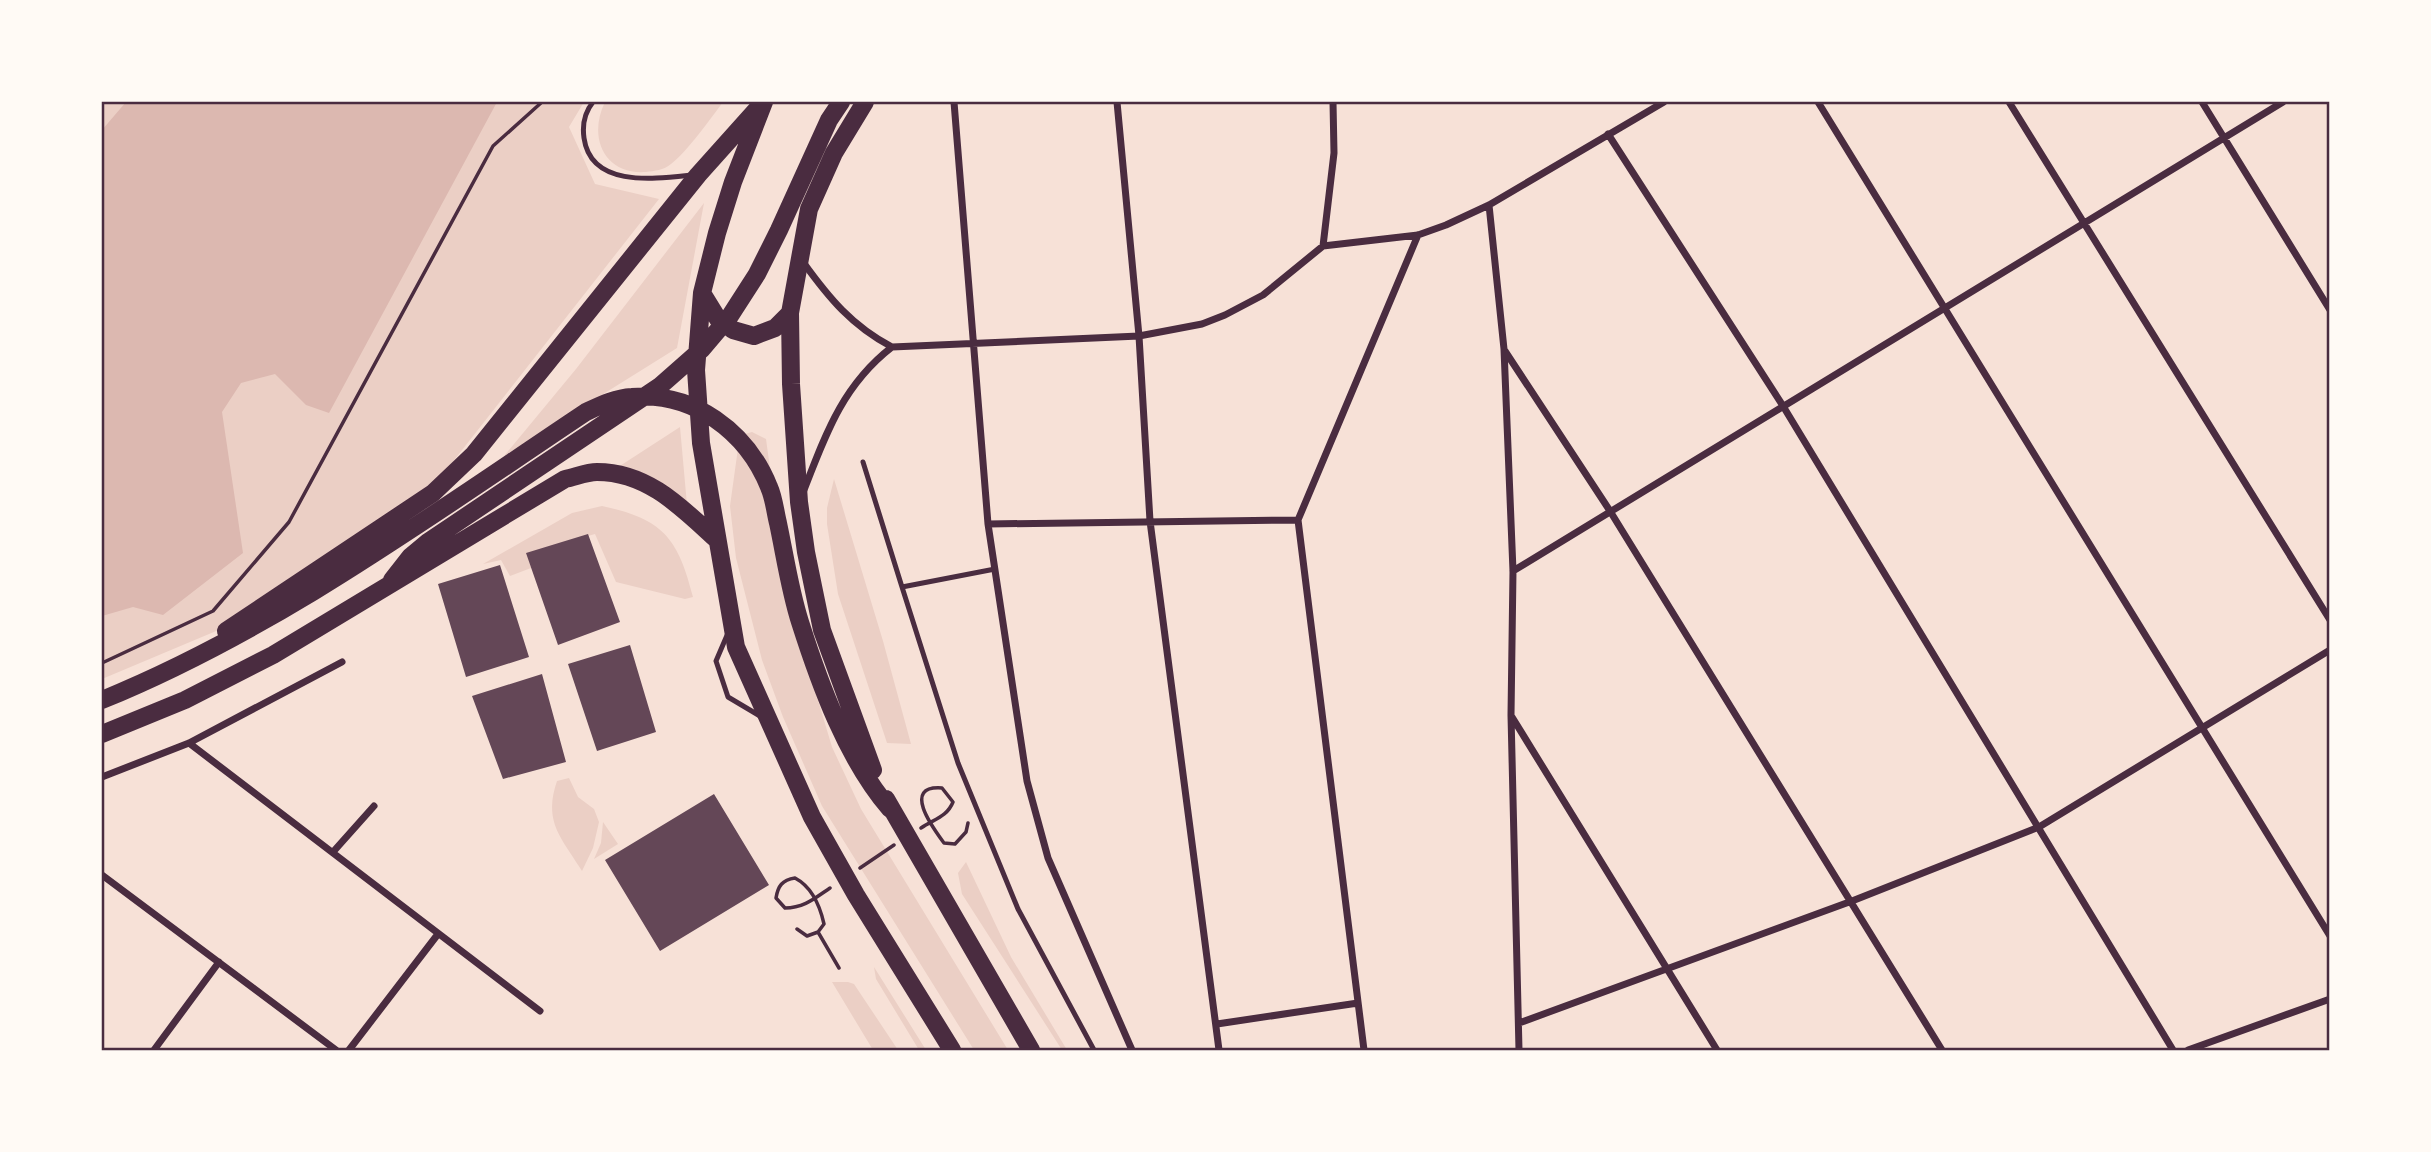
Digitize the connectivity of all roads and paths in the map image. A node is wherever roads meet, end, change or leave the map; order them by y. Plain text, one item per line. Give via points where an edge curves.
1 (542, 102) edge
2 (593, 102) edge
3 (764, 102) edge
4 (841, 102) edge
5 (864, 102) edge
6 (954, 102) edge
7 (1117, 102) edge
8 (1333, 102) edge
9 (1664, 102) edge
10 (1818, 102) edge
11 (2009, 102) edge
12 (2202, 102) edge
13 (2283, 102) edge
14 (1608, 134) junction
15 (2224, 138) junction
16 (698, 175) junction
17 (1489, 205) junction
18 (2084, 222) junction
19 (1418, 235) junction
20 (1323, 246) junction
21 (799, 257) junction
22 (702, 293) junction
23 (1944, 308) junction
24 (2329, 310) edge
25 (790, 313) junction
26 (1139, 336) junction
27 (975, 344) junction
28 (892, 347) junction
29 (1504, 349) junction
30 (1783, 406) junction
31 (863, 462) dead end
32 (799, 502) junction
33 (1610, 511) junction
34 (1298, 520) junction
35 (1150, 521) junction
36 (988, 524) junction
37 (717, 540) junction
38 (995, 569) junction
39 (1513, 571) junction
40 (902, 587) junction
41 (386, 588) junction
42 (2329, 620) edge
43 (732, 624) junction
44 (2329, 650) edge
45 (342, 662) dead end
46 (102, 663) edge
47 (176, 668) junction
48 (102, 700) edge
49 (1511, 715) junction
50 (768, 721) junction
51 (2202, 729) junction
52 (102, 734) edge
53 (189, 743) junction
54 (102, 777) edge
55 (973, 799) junction
56 (374, 806) dead end
57 (890, 809) junction
58 (2039, 827) junction
59 (915, 831) dead end
60 (904, 839) dead end
61 (333, 852) junction
62 (858, 869) dead end
63 (102, 875) edge
64 (835, 884) dead end
65 (1852, 901) junction
66 (797, 929) dead end
67 (818, 932) junction
68 (438, 934) junction
69 (2329, 936) edge
70 (219, 962) junction
71 (839, 968) dead end
72 (1668, 969) junction
73 (2329, 999) edge
74 (1358, 1003) junction
75 (540, 1011) dead end
76 (1519, 1023) junction
77 (1217, 1024) junction
78 (154, 1051) edge
79 (336, 1051) edge
80 (349, 1051) edge
81 (953, 1051) edge
82 (1031, 1051) edge
83 (1094, 1051) edge
84 (1132, 1051) edge
85 (1219, 1051) edge
86 (1364, 1051) edge
87 (1519, 1051) edge
88 (1717, 1051) edge
89 (1942, 1051) edge
90 (2173, 1051) edge
91 (2188, 1051) edge

1 - 46 path via 493,146 289,522 213,611
2 - 16 lane via 582,124 584,141 590,156 605,170 623,177 655,179
3 - 16 highway
3 - 22 highway via 733,182
4 - 41 highway via 757,274 702,349 660,386 428,542
5 - 21 highway via 809,209
6 - 27 street
7 - 26 street
8 - 20 street via 1334,153
9 - 14 street
10 - 23 street
11 - 18 street
12 - 15 street
13 - 15 street
14 - 17 street
14 - 30 street
15 - 18 street
15 - 24 street
16 - 47 highway via 454,475
17 - 19 street
17 - 29 street
18 - 23 street
18 - 42 street
19 - 20 street
19 - 34 street
20 - 26 street via 1262,295 1225,315
21 - 25 highway
21 - 28 street via 830,299
22 - 25 highway via 718,319 733,330 754,336 775,328
22 - 37 highway via 696,370 701,443
23 - 30 street
23 - 51 street
25 - 32 highway
26 - 27 street
26 - 35 street
27 - 28 street
27 - 36 street
28 - 32 street via 854,383 828,426
29 - 33 street
29 - 39 street
30 - 33 street
30 - 58 street
31 - 40 lane
32 - 57 highway via 822,630
33 - 39 street
33 - 65 street
34 - 35 street
34 - 74 street
35 - 36 street
35 - 77 street
36 - 38 street
37 - 41 highway via 652,485 596,472 565,479
37 - 43 highway
38 - 40 lane
38 - 84 street via 1027,781 1048,858
39 - 49 street
40 - 55 lane
41 - 52 highway via 273,655 185,700
43 - 50 highway via 736,647
43 - 50 lane via 716,662 728,697
44 - 51 street
45 - 53 street
47 - 48 highway
47 - 57 highway via 301,600 586,412 608,402 657,397 686,403 712,416 757,461 771,489 813,663 864,775
49 - 72 street
49 - 76 street
50 - 81 highway via 812,817
51 - 58 street
51 - 69 street
53 - 54 street
53 - 61 street
55 - 59 path via 966,832 955,844 944,843 921,804 929,788 942,788 953,802 943,816
55 - 83 lane via 1018,909
56 - 61 street
57 - 82 highway
58 - 65 street
58 - 90 street
60 - 62 path
61 - 68 street
63 - 70 street
64 - 67 path via 799,908 785,908 776,898 777,888 795,878 804,882 821,908 824,924
65 - 72 street
65 - 89 street
66 - 67 path via 807,936
67 - 71 path
68 - 75 street
68 - 80 street
70 - 78 street
70 - 79 street
72 - 76 street
72 - 88 street
73 - 91 street
74 - 77 street
74 - 86 street
76 - 87 street
77 - 85 street

